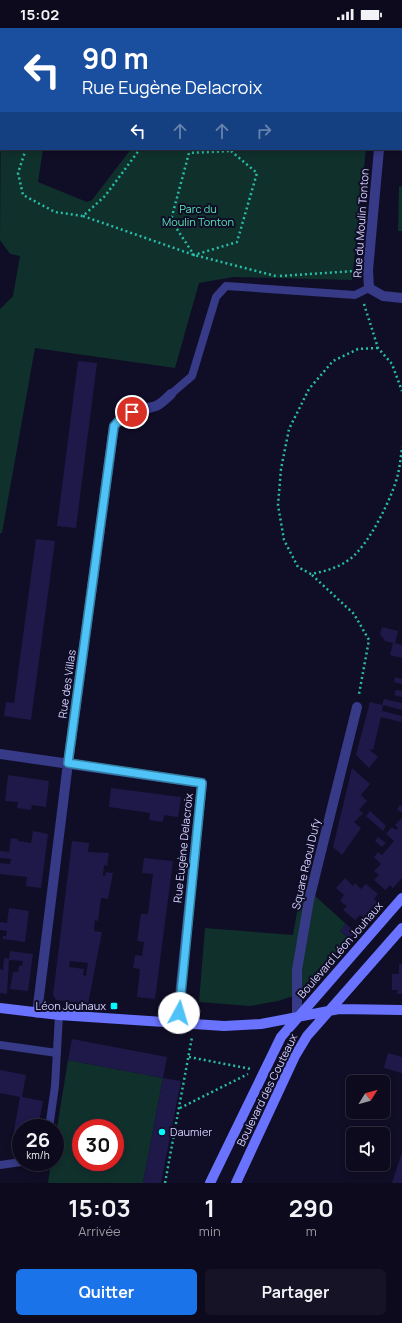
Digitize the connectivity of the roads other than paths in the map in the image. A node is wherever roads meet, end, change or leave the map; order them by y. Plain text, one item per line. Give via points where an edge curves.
1 (379, 150) edge
2 (365, 290) junction
3 (402, 298) edge
4 (172, 394) joint
5 (357, 707) road end
6 (0, 754) edge
7 (68, 763) junction
8 (402, 898) edge
9 (402, 928) edge
10 (0, 1008) edge
11 (402, 1010) edge
12 (327, 1011) junction
13 (37, 1013) junction
14 (59, 1015) junction
15 (297, 1018) junction
16 (178, 1024) junction
17 (0, 1045) edge
18 (57, 1053) junction
19 (50, 1119) edge
20 (12, 1163) edge
21 (0, 1165) edge
22 (210, 1183) edge
23 (236, 1183) edge

1 - 2 street, Rue du Moulin Tonton
2 - 3 street, Rue du Moulin Tonton via 383,296
2 - 4 lane via 355,294 226,286 216,297 192,376
4 - 7 street, Rue des Villas via 157,405 123,416 114,426
5 - 15 street, Square Raoul Dufy via 309,900 297,970
6 - 7 street, Rue Eugène Delacroix
7 - 13 street, Rue des Villas
7 - 16 street, Rue Eugène Delacroix via 202,783
8 - 15 main road, Boulevard Léon Jouhaux
9 - 12 main road
10 - 13 main road
11 - 12 main road via 352,1008
12 - 15 main road
12 - 23 main road, Boulevard des Couteaux via 295,1056
13 - 14 main road
14 - 16 main road
14 - 18 lane
15 - 16 main road via 251,1025
15 - 22 main road, Boulevard des Couteaux via 274,1050
17 - 18 lane
18 - 19 lane
20 - 21 lane

